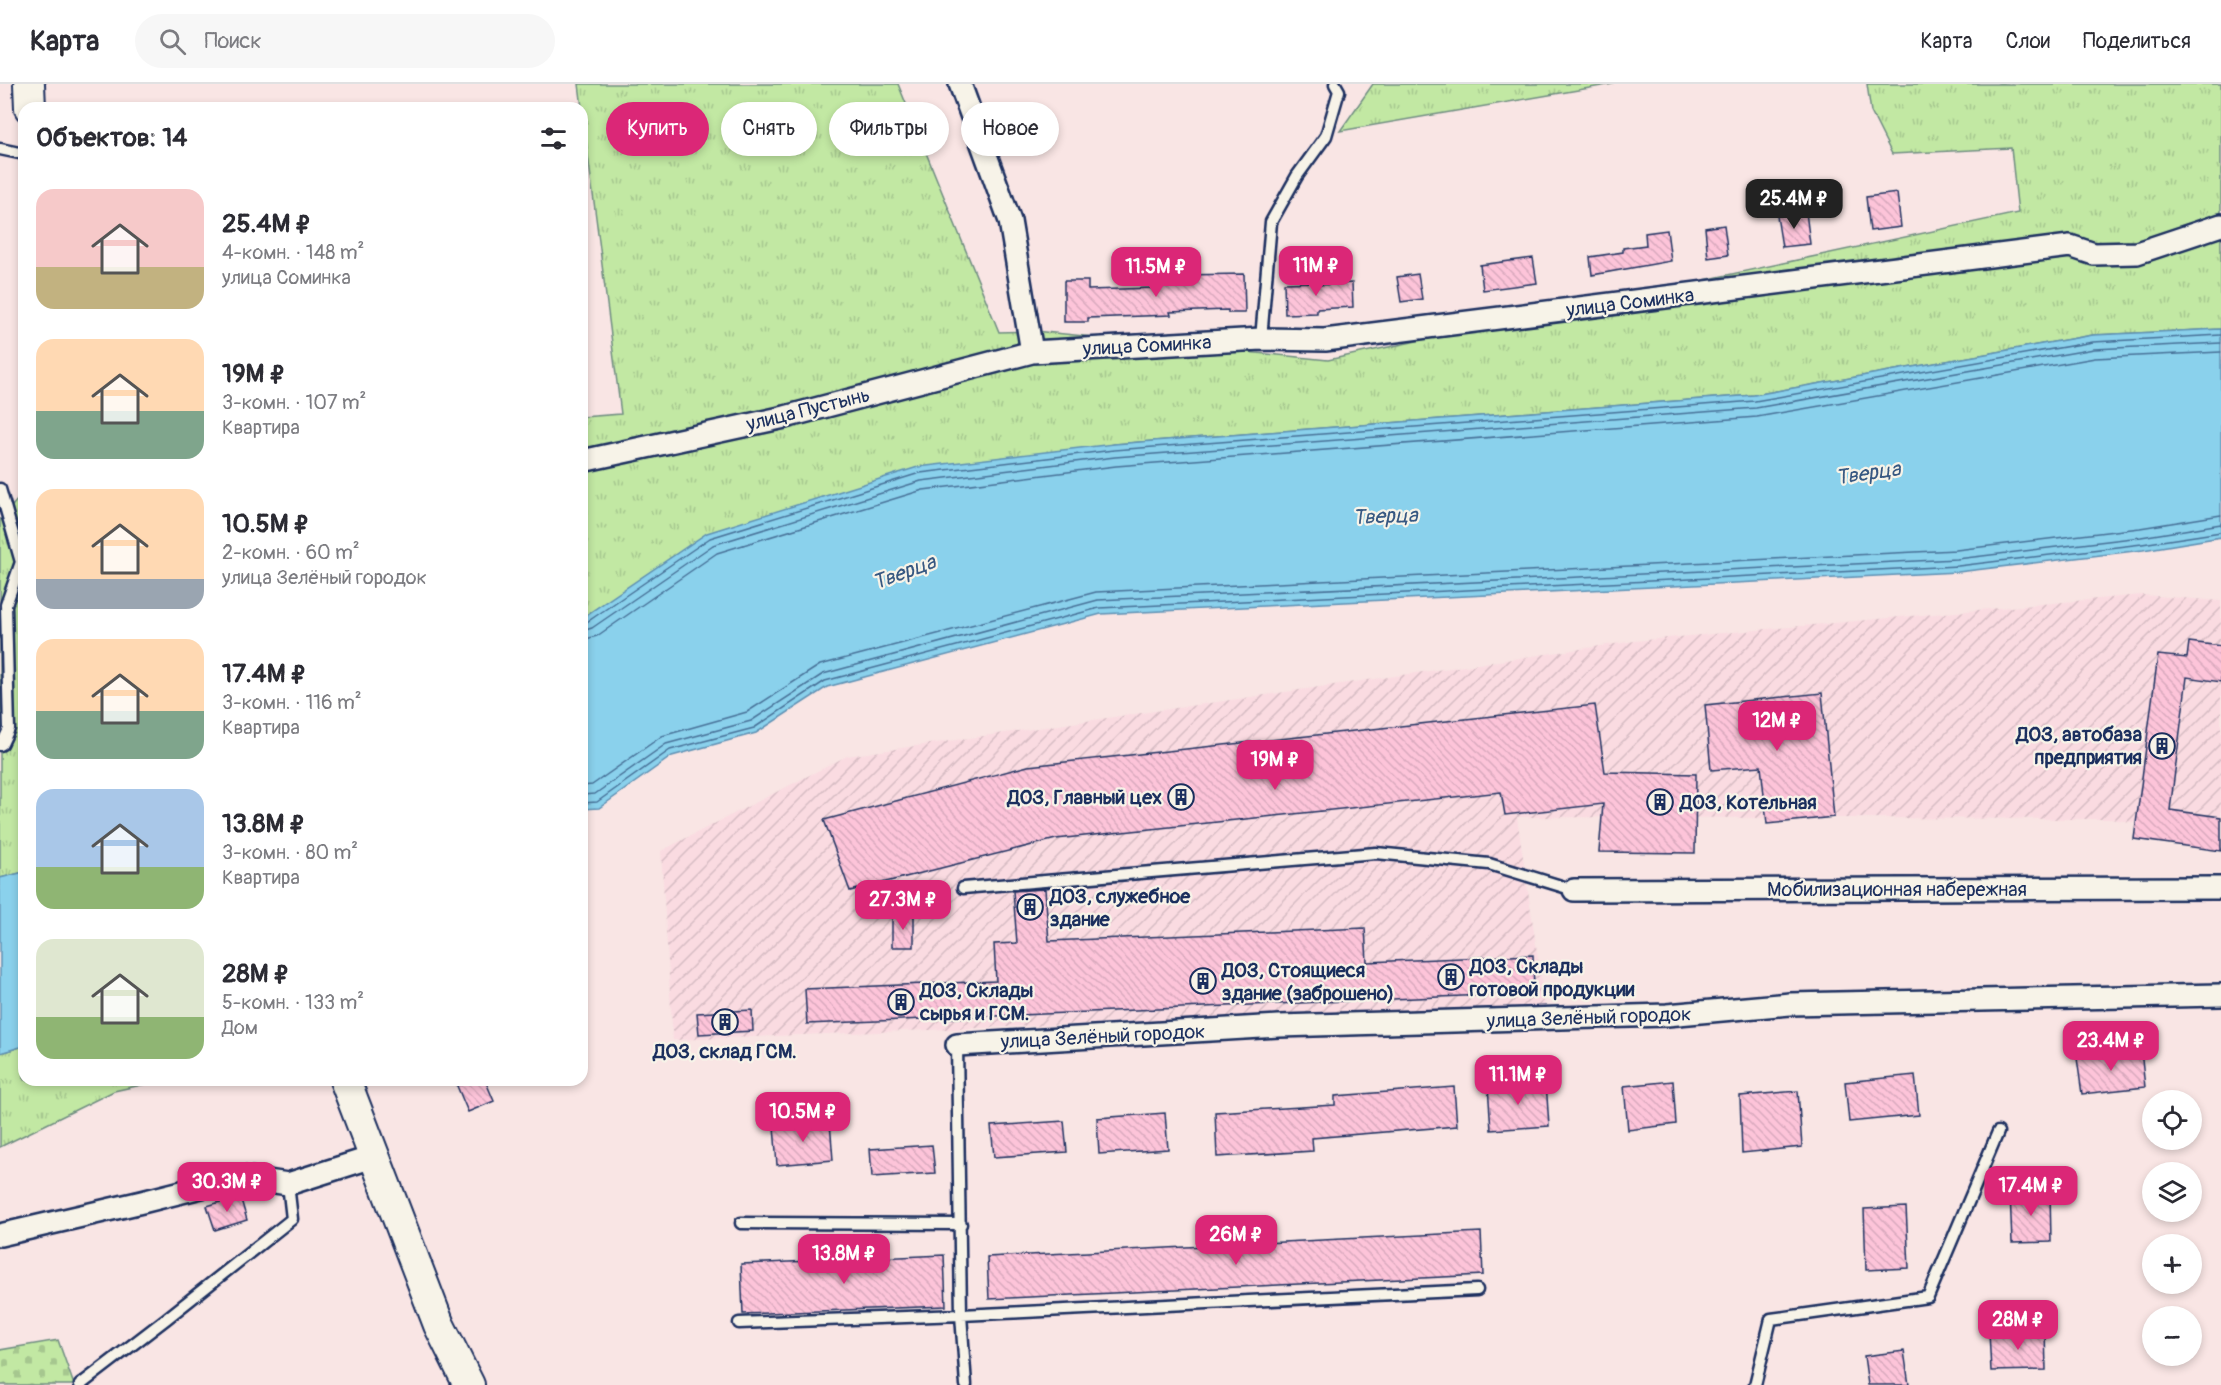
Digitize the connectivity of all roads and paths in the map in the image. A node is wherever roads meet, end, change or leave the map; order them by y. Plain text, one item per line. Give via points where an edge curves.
1 (29, 84) edge
2 (960, 84) edge
3 (1335, 84) edge
4 (30, 102) edge
5 (0, 149) edge
6 (18, 153) edge
7 (2221, 225) edge
8 (1261, 339) junction
9 (1032, 352) junction
10 (588, 460) edge
11 (0, 489) edge
12 (18, 548) edge
13 (18, 572) edge
14 (0, 745) edge
15 (963, 888) dead end
16 (2221, 888) edge
17 (1574, 890) joint
18 (2221, 995) edge
19 (957, 1045) joint
20 (347, 1086) edge
21 (1998, 1132) dead end
22 (376, 1156) junction
23 (288, 1184) junction
24 (741, 1223) dead end
25 (961, 1224) junction
26 (0, 1235) edge
27 (1477, 1290) dead end
28 (961, 1315) junction
29 (738, 1323) dead end
30 (80, 1385) edge
31 (469, 1385) edge
32 (966, 1385) edge
33 (1755, 1385) edge

1 - 4 street
2 - 9 street via 1010,221
3 - 8 lane via 1339,92 1326,136 1271,222
5 - 6 lane
7 - 8 street, улица Соминка via 2137,253 2094,254 2070,246 1325,340
8 - 9 street, улица Соминка
9 - 10 street, улица Пустынь via 785,417
11 - 12 lane
13 - 14 lane via 6,605 9,729
15 - 17 lane via 1376,853 1489,864
16 - 17 street, Мобилизационная набережная
18 - 19 street, улица Зелёный городок via 1790,1004 1667,1016 1279,1026
19 - 25 lane
20 - 22 street
21 - 33 lane via 1928,1297 1771,1319
22 - 23 street
22 - 31 street via 439,1324
23 - 26 street via 241,1177
23 - 30 lane via 292,1219
24 - 25 lane
25 - 28 lane
27 - 28 lane
28 - 29 lane
28 - 32 lane

